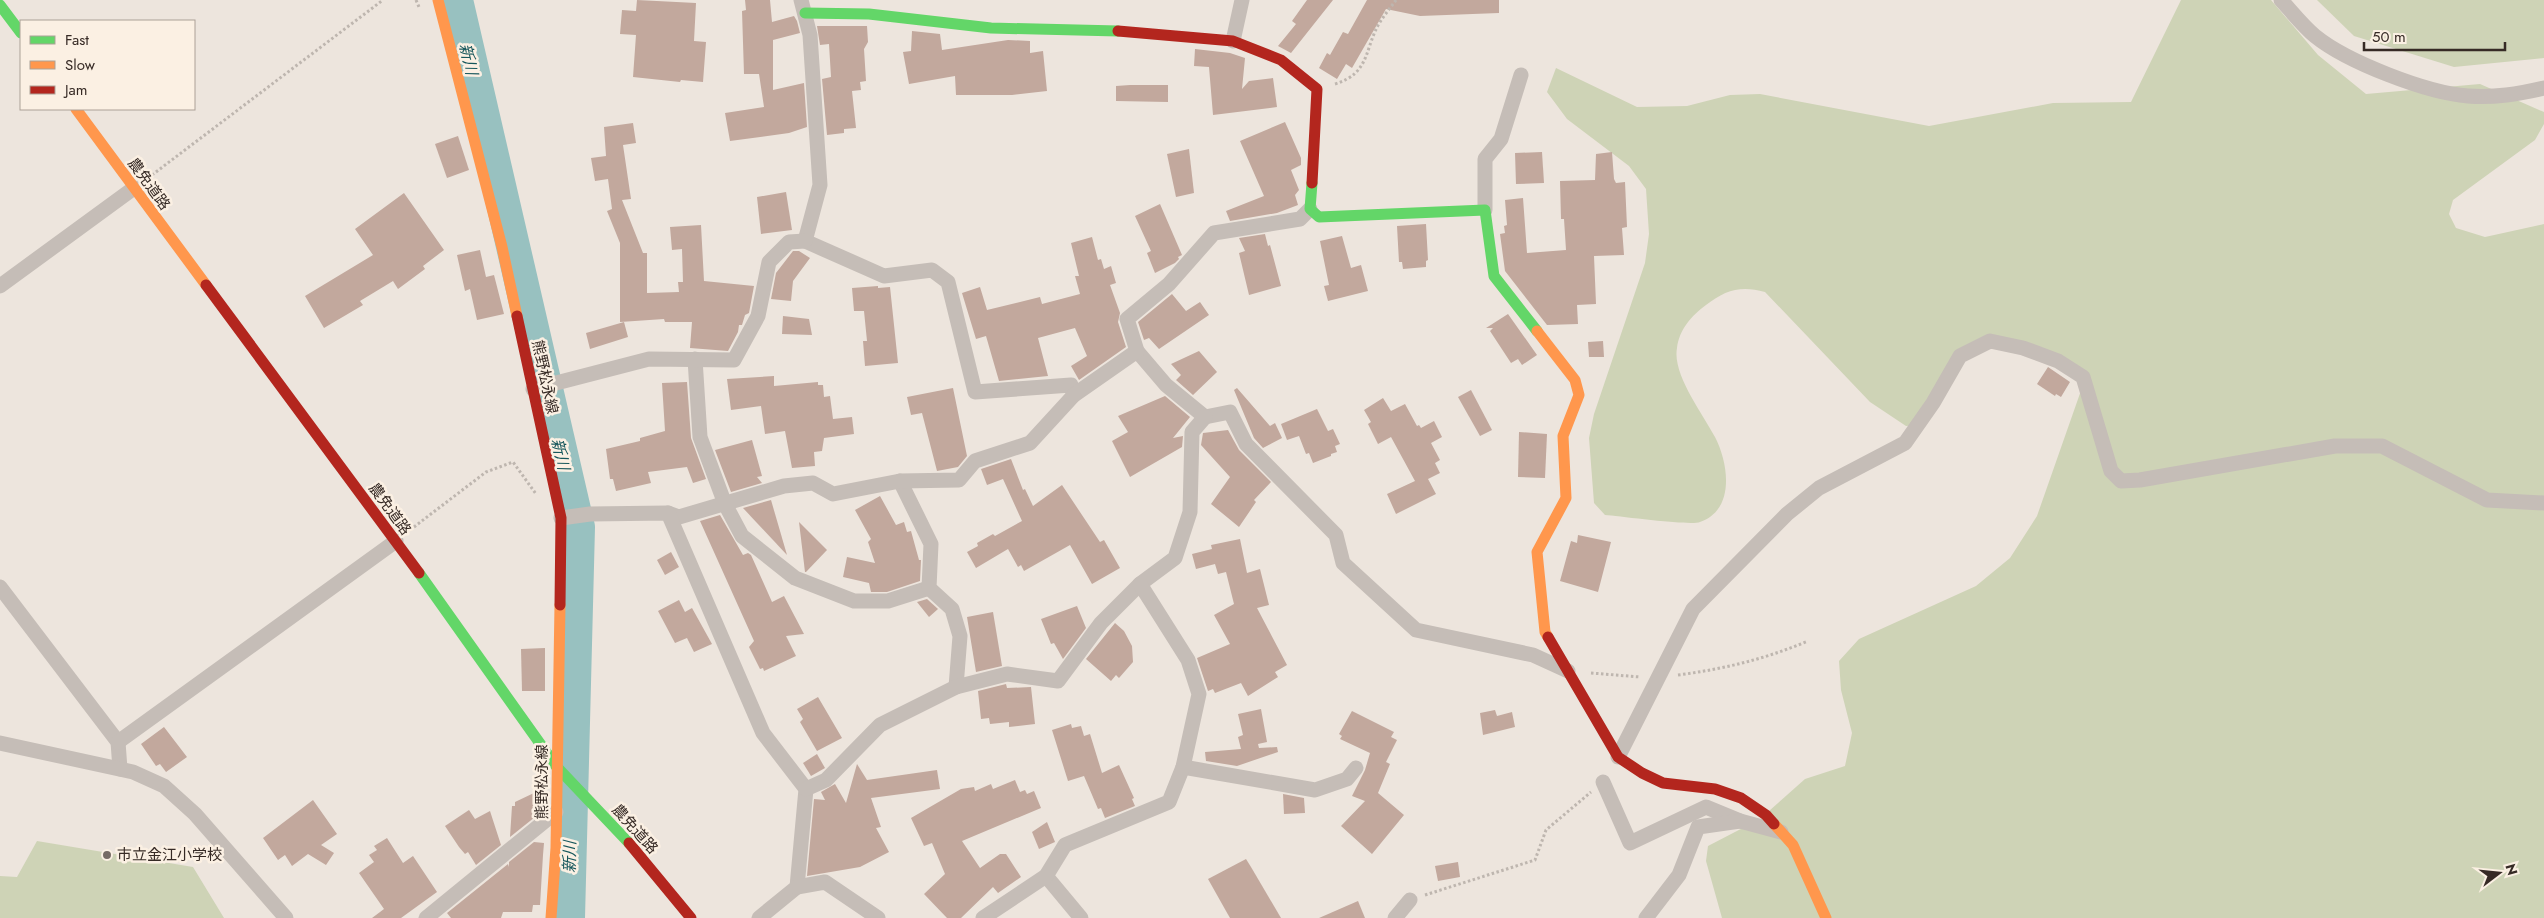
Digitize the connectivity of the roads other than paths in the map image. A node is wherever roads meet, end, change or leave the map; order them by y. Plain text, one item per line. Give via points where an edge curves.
1 (438, 0) edge
2 (1242, 0) edge
3 (2281, 0) edge
4 (0, 5) edge
5 (803, 6) edge
6 (20, 32) edge
7 (1233, 41) junction
8 (1521, 75) dead end
9 (2544, 88) edge
10 (77, 110) edge
11 (134, 188) junction
12 (1310, 209) junction
13 (1485, 210) junction
14 (805, 241) junction
15 (0, 286) edge
16 (1137, 351) junction
17 (696, 359) junction
18 (533, 389) junction
19 (1074, 395) junction
20 (1206, 417) junction
21 (900, 481) junction
22 (726, 504) junction
23 (2544, 504) edge
24 (668, 513) junction
25 (565, 517) junction
26 (396, 541) junction
27 (1140, 584) junction
28 (0, 586) edge
29 (929, 588) junction
30 (1568, 672) junction
31 (956, 687) junction
32 (118, 742) junction
33 (0, 743) edge
34 (1618, 757) junction
35 (1183, 767) junction
36 (1356, 768) dead end
37 (120, 769) junction
38 (560, 770) junction
39 (1603, 782) road end
40 (806, 789) junction
41 (556, 812) junction
42 (1740, 821) junction
43 (1781, 832) junction
44 (1046, 876) junction
45 (797, 887) junction
46 (1410, 900) road end
47 (286, 918) edge
48 (426, 918) edge
49 (551, 918) edge
50 (691, 918) edge
51 (759, 918) edge
52 (878, 918) edge
53 (983, 918) edge
54 (1081, 918) edge
55 (1395, 918) edge
56 (1646, 918) edge
57 (1826, 918) edge

1 - 18 street, 熊野松永線 via 502,247
2 - 7 street
3 - 9 street via 2315,36 2346,56 2432,89 2466,96 2506,96
4 - 6 street
5 - 7 street via 991,28 1138,32
5 - 14 street via 810,36 820,185
7 - 12 street via 1281,60 1317,88
8 - 13 street via 1501,139 1485,159
10 - 11 street, 農免道路
11 - 15 street
11 - 26 street, 農免道路
12 - 13 street via 1319,216
12 - 16 street via 1300,219 1214,233 1169,284 1127,319
13 - 30 street via 1494,276 1575,380 1579,396 1563,436 1566,498 1537,552 1545,632
14 - 17 street via 789,242 769,262 758,316 734,360
14 - 19 street via 884,276 932,270 948,282 975,392 1071,385
16 - 19 street
16 - 20 street via 1166,385
17 - 18 street via 649,358
17 - 22 street via 700,437
18 - 25 street, 熊野松永線
19 - 21 street via 1030,443 974,461 959,480
20 - 27 street via 1192,432 1190,512 1175,558
20 - 30 street via 1230,412 1246,444 1336,535 1343,563 1416,630 1533,655
21 - 22 street via 833,494 813,483 784,486
21 - 29 street via 931,544
22 - 24 street via 679,518
22 - 29 street via 742,536 795,578 854,601 888,602
23 - 34 street via 2487,500 2382,446 2335,446 2140,480 2121,480 2111,471 2083,377 2058,361 2023,348 1990,341 1960,356 1934,403 1906,443 1819,488 1787,514 1693,609
24 - 25 street
24 - 40 street via 763,733
25 - 38 street, 熊野松永線
26 - 32 street
26 - 38 street, 農免道路
27 - 31 street via 1101,624 1058,681 1007,674
27 - 35 street via 1188,660 1199,694
28 - 32 street
29 - 31 street via 952,609 960,636
30 - 34 street
31 - 40 street via 880,725 826,780
32 - 37 street
33 - 37 street
34 - 43 street via 1663,783 1715,789 1741,798 1766,815
35 - 36 street via 1315,790 1346,778
35 - 44 street via 1169,802 1065,845
37 - 47 street via 164,786 196,814
38 - 41 street, 熊野松永線
38 - 50 street, 農免道路 via 632,846
39 - 42 street via 1630,843 1706,806
40 - 45 street
41 - 48 street
41 - 49 street, 熊野松永線
42 - 43 street
42 - 56 street via 1698,827 1679,875
43 - 57 street via 1793,845
44 - 53 street
44 - 54 street
45 - 51 street
45 - 52 street via 825,882
46 - 55 street

